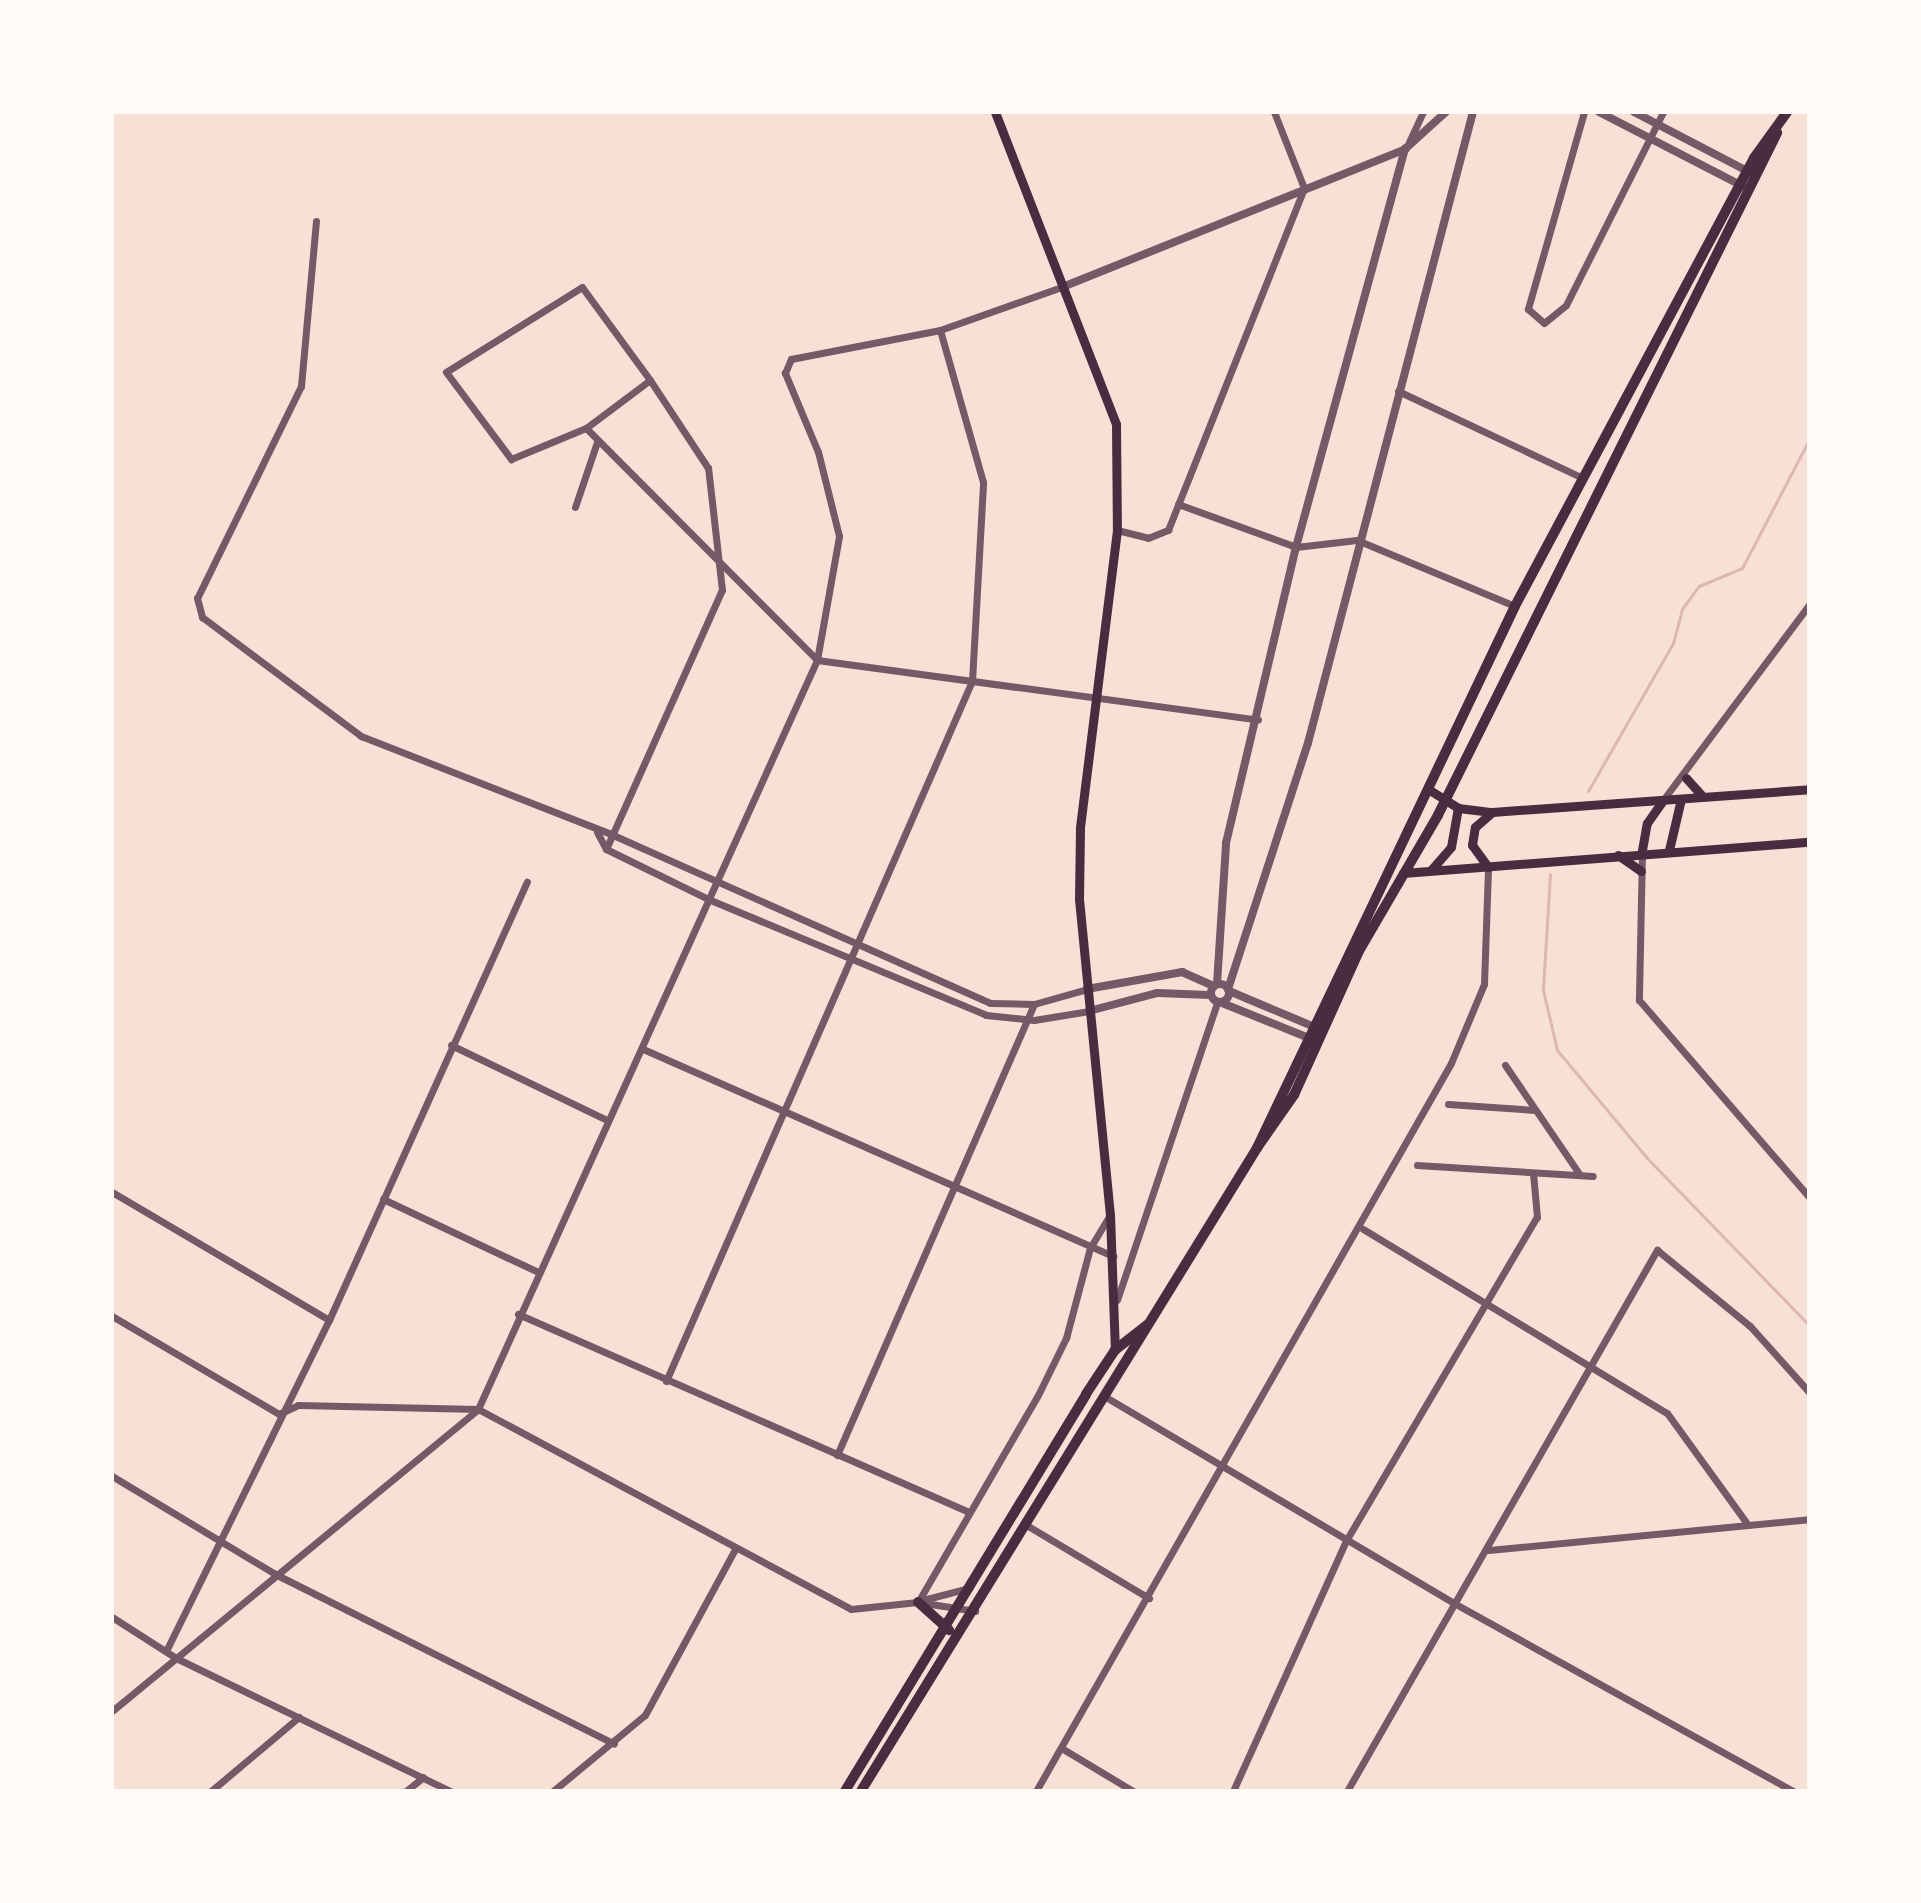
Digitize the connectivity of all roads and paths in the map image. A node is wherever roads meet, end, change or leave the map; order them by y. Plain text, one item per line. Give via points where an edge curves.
1 (995, 112) edge
2 (1274, 112) edge
3 (1423, 112) edge
4 (1446, 112) edge
5 (1473, 112) edge
6 (1584, 112) edge
7 (1599, 112) edge
8 (1634, 112) edge
9 (1663, 112) edge
10 (1787, 112) edge
11 (1658, 123) junction
12 (1780, 124) junction
13 (1653, 137) junction
14 (1405, 149) junction
15 (1747, 170) junction
16 (1759, 178) junction
17 (1739, 184) junction
18 (1304, 188) junction
19 (1752, 191) junction
20 (316, 221) dead end
21 (1065, 286) junction
22 (940, 330) junction
23 (650, 380) junction
24 (1396, 390) junction
25 (586, 428) junction
26 (597, 442) junction
27 (1583, 478) junction
28 (1178, 504) junction
29 (575, 507) dead end
30 (1117, 530) junction
31 (1357, 540) junction
32 (1296, 547) junction
33 (720, 561) junction
34 (1809, 605) edge
35 (1515, 606) junction
36 (817, 660) junction
37 (972, 681) junction
38 (1101, 694) junction
39 (1258, 720) junction
40 (1687, 775) junction
41 (1428, 789) junction
42 (1809, 789) edge
43 (1703, 797) junction
44 (1681, 799) junction
45 (1444, 800) junction
46 (1663, 800) junction
47 (1458, 808) junction
48 (1492, 812) junction
49 (1408, 826) junction
50 (596, 830) junction
51 (613, 835) junction
52 (1809, 842) edge
53 (606, 849) junction
54 (1642, 850) junction
55 (1669, 850) junction
56 (1414, 852) junction
57 (1618, 855) junction
58 (1488, 867) junction
59 (1431, 870) junction
60 (1641, 871) junction
61 (1419, 872) junction
62 (1403, 873) junction
63 (527, 882) dead end
64 (715, 884) junction
65 (708, 899) junction
66 (862, 945) junction
67 (855, 962) junction
68 (1087, 989) junction
69 (1228, 990) junction
70 (1216, 994) junction
71 (1034, 1004) junction
72 (1089, 1011) junction
73 (1034, 1020) junction
74 (1314, 1033) junction
75 (451, 1045) junction
76 (643, 1049) junction
77 (1505, 1065) dead end
78 (1448, 1104) dead end
79 (1535, 1110) junction
80 (787, 1116) junction
81 (605, 1119) junction
82 (1417, 1165) dead end
83 (1533, 1173) junction
84 (1580, 1175) junction
85 (1593, 1176) dead end
86 (955, 1190) junction
87 (112, 1192) edge
88 (1809, 1197) edge
89 (383, 1199) junction
90 (1110, 1215) junction
91 (1363, 1229) junction
92 (1090, 1248) junction
93 (1113, 1256) junction
94 (536, 1271) junction
95 (1486, 1299) junction
96 (1117, 1300) junction
97 (518, 1314) junction
98 (112, 1316) edge
99 (329, 1320) junction
100 (1150, 1323) junction
101 (1115, 1350) junction
102 (1593, 1365) junction
103 (1115, 1378) junction
104 (666, 1381) junction
105 (1809, 1392) edge
106 (1104, 1396) junction
107 (478, 1409) junction
108 (279, 1414) junction
109 (837, 1455) junction
110 (1226, 1467) junction
111 (112, 1476) edge
112 (967, 1511) junction
113 (1809, 1519) edge
114 (1748, 1525) junction
115 (1028, 1526) junction
116 (1347, 1539) junction
117 (224, 1542) junction
118 (735, 1549) junction
119 (1489, 1550) junction
120 (275, 1574) junction
121 (973, 1588) junction
122 (1149, 1598) junction
123 (918, 1602) junction
124 (1452, 1602) junction
125 (961, 1608) junction
126 (977, 1612) junction
127 (112, 1617) edge
128 (949, 1630) junction
129 (167, 1649) junction
130 (176, 1658) junction
131 (112, 1711) edge
132 (299, 1717) junction
133 (614, 1744) junction
134 (1063, 1749) junction
135 (423, 1777) junction
136 (211, 1791) edge
137 (406, 1791) edge
138 (450, 1791) edge
139 (553, 1791) edge
140 (845, 1791) edge
141 (861, 1791) edge
142 (1036, 1791) edge
143 (1133, 1791) edge
144 (1233, 1791) edge
145 (1347, 1791) edge
146 (1793, 1791) edge

1 - 21 main road
2 - 18 street
3 - 14 street
4 - 14 street
5 - 24 street
6 - 13 street via 1530,302 1536,321 1549,323 1561,313
7 - 13 street
8 - 11 street
9 - 11 street
10 - 12 main road
11 - 13 street
11 - 15 street
12 - 15 main road
12 - 16 main road
13 - 17 street
14 - 18 street
14 - 32 street
15 - 16 street
15 - 17 main road
16 - 19 main road
17 - 19 street
17 - 27 main road
18 - 21 street
18 - 28 street
19 - 45 main road
20 - 50 street via 301,386 197,598 202,617 361,736
21 - 22 street
21 - 30 main road via 1116,424
22 - 36 street via 806,353 791,359 785,373 818,452 839,536
22 - 37 street via 983,482
23 - 25 street
23 - 25 street via 582,287 446,372 511,459
23 - 33 street via 708,468
24 - 27 street
24 - 31 street
25 - 26 street
26 - 29 street
26 - 33 street
27 - 35 main road
28 - 30 street via 1164,535
28 - 32 street
30 - 38 main road
31 - 32 street
31 - 35 street
31 - 69 street via 1308,743
32 - 39 street
33 - 36 street
33 - 51 street via 722,590
34 - 40 street
35 - 41 main road
36 - 37 street
36 - 64 street
37 - 38 street
37 - 66 street
38 - 39 street
38 - 68 main road via 1080,828
39 - 70 street via 1226,843
40 - 43 main road
40 - 44 street
40 - 46 street
41 - 45 main road
41 - 49 main road
42 - 43 main road
43 - 44 main road
44 - 46 main road
44 - 55 main road
45 - 47 main road
45 - 56 main road
46 - 48 main road
46 - 54 main road via 1647,823
47 - 48 main road
47 - 59 main road via 1451,847
48 - 58 main road via 1475,827 1472,845
49 - 56 main road
49 - 74 main road
50 - 51 street
50 - 53 street
51 - 53 street
51 - 64 street
52 - 55 main road
53 - 65 street
54 - 55 main road
54 - 57 main road
54 - 60 street
56 - 61 main road
56 - 62 main road
57 - 58 main road
57 - 60 main road
58 - 59 main road
58 - 91 street via 1484,984
59 - 61 main road
60 - 88 street via 1639,1000
61 - 62 main road
62 - 74 main road
63 - 75 street
64 - 65 street
64 - 66 street
65 - 67 street
65 - 76 street
66 - 67 street
66 - 71 street via 990,1003
67 - 73 street via 986,1015
67 - 80 street
68 - 70 street via 1182,972
68 - 71 street
68 - 72 main road
69 - 70 street
69 - 70 street
69 - 74 street
70 - 72 street via 1157,993
70 - 74 street
70 - 96 street
71 - 73 street
72 - 73 street
72 - 90 main road
73 - 86 street
74 - 100 main road via 1269,1140 1257,1148
75 - 81 street
75 - 89 street
76 - 80 street
76 - 81 street
77 - 79 street
78 - 79 street
79 - 84 street
80 - 86 street
80 - 104 street
81 - 94 street
82 - 83 street
83 - 84 street
83 - 95 street via 1537,1217
84 - 85 street
86 - 92 street
86 - 109 street
87 - 99 street
89 - 94 street
89 - 99 street
90 - 92 street
90 - 93 main road
91 - 95 street
91 - 110 street
92 - 93 street
92 - 112 street via 1066,1338
93 - 96 main road
94 - 97 street
95 - 102 street
95 - 116 street
96 - 101 main road
97 - 104 street
97 - 107 street
98 - 108 street
99 - 108 street
100 - 101 main road
100 - 103 main road
101 - 103 main road
101 - 121 main road
102 - 105 street via 1657,1250 1750,1326
102 - 114 street via 1667,1413
102 - 119 street
103 - 106 main road
104 - 109 street
106 - 110 street
106 - 115 main road
107 - 108 street via 298,1405
107 - 118 street
107 - 120 street
108 - 117 street
109 - 112 street
110 - 116 street
110 - 122 street
111 - 117 street
112 - 123 street
113 - 114 street
114 - 119 street
115 - 122 street
115 - 126 main road
116 - 124 street
116 - 144 street
117 - 120 street
117 - 129 street
118 - 123 street via 851,1609
118 - 133 street via 658,1694
119 - 124 street
120 - 130 street
120 - 133 street
121 - 123 street
121 - 125 main road
122 - 134 street
123 - 125 street
123 - 128 main road
124 - 145 street
124 - 146 street
125 - 126 street
125 - 128 main road
126 - 141 main road
127 - 129 street
128 - 140 main road
129 - 130 street
130 - 131 street
130 - 132 street
132 - 135 street
132 - 136 street
133 - 139 street
134 - 142 street
134 - 143 street
135 - 137 street
135 - 138 street

